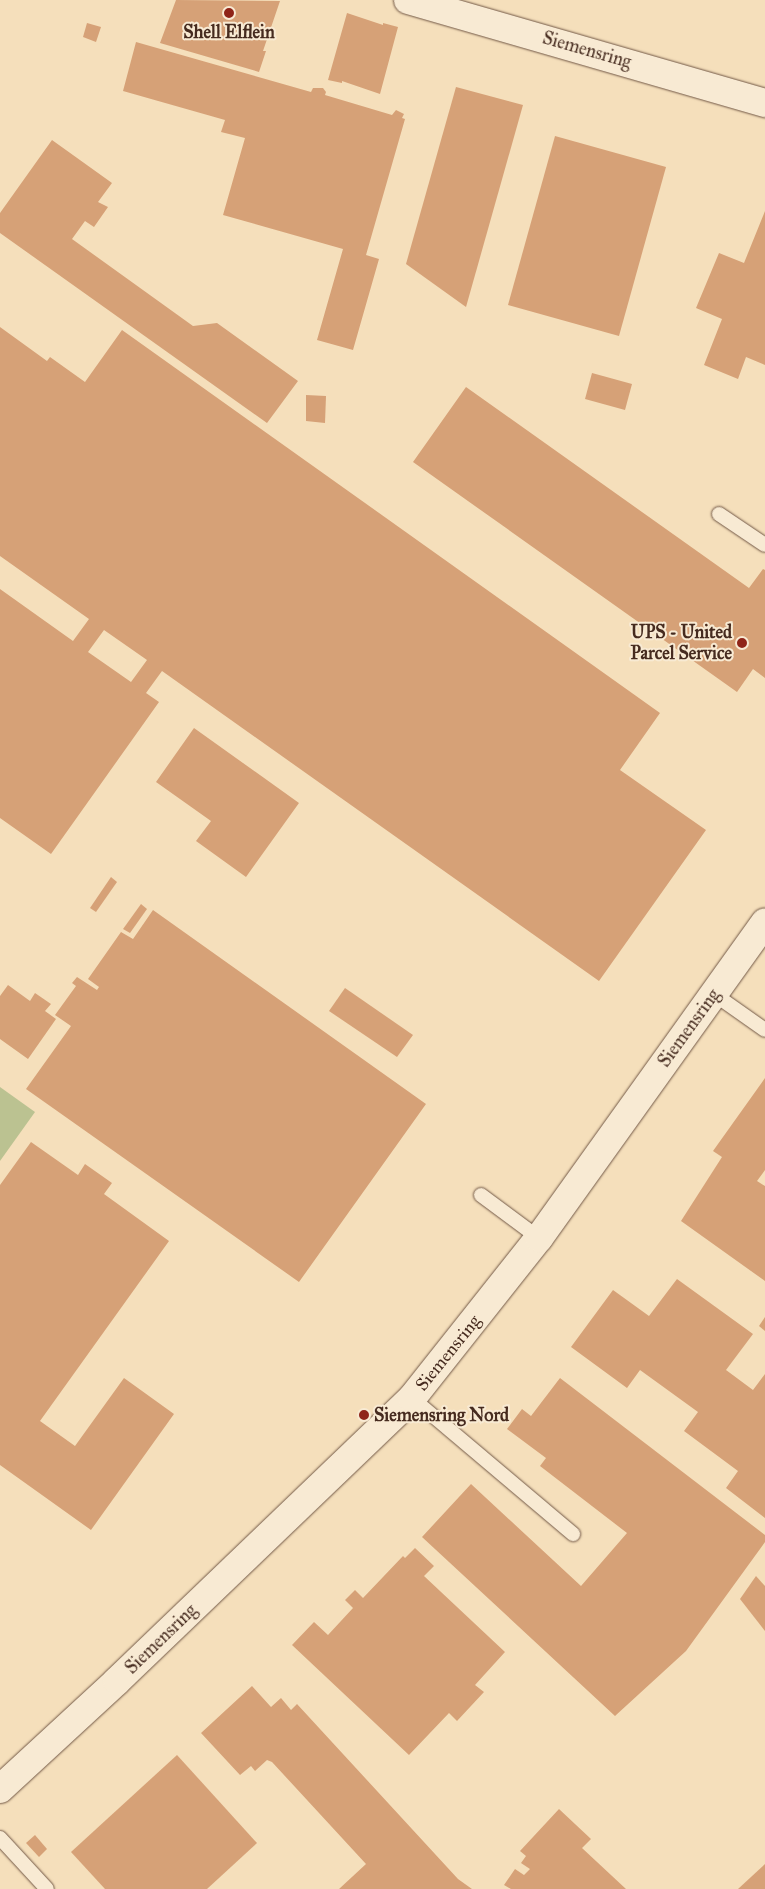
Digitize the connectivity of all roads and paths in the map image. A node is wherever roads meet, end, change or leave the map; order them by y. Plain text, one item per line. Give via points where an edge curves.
1 (408, 0) edge
2 (436, 4) edge
3 (765, 103) edge
4 (719, 514) dead end
5 (765, 545) edge
6 (765, 922) edge
7 (714, 994) junction
8 (765, 1030) edge
9 (481, 1194) dead end
10 (539, 1238) junction
11 (412, 1398) junction
12 (573, 1534) dead end
13 (0, 1789) edge
14 (0, 1838) edge
15 (47, 1889) edge

1 - 2 street, Siemensring
2 - 3 street, Siemensring
4 - 5 lane
6 - 7 street, Siemensring
7 - 8 lane
7 - 10 street, Siemensring
9 - 10 lane
10 - 11 street, Siemensring
11 - 12 lane
11 - 13 street, Siemensring
14 - 15 lane

